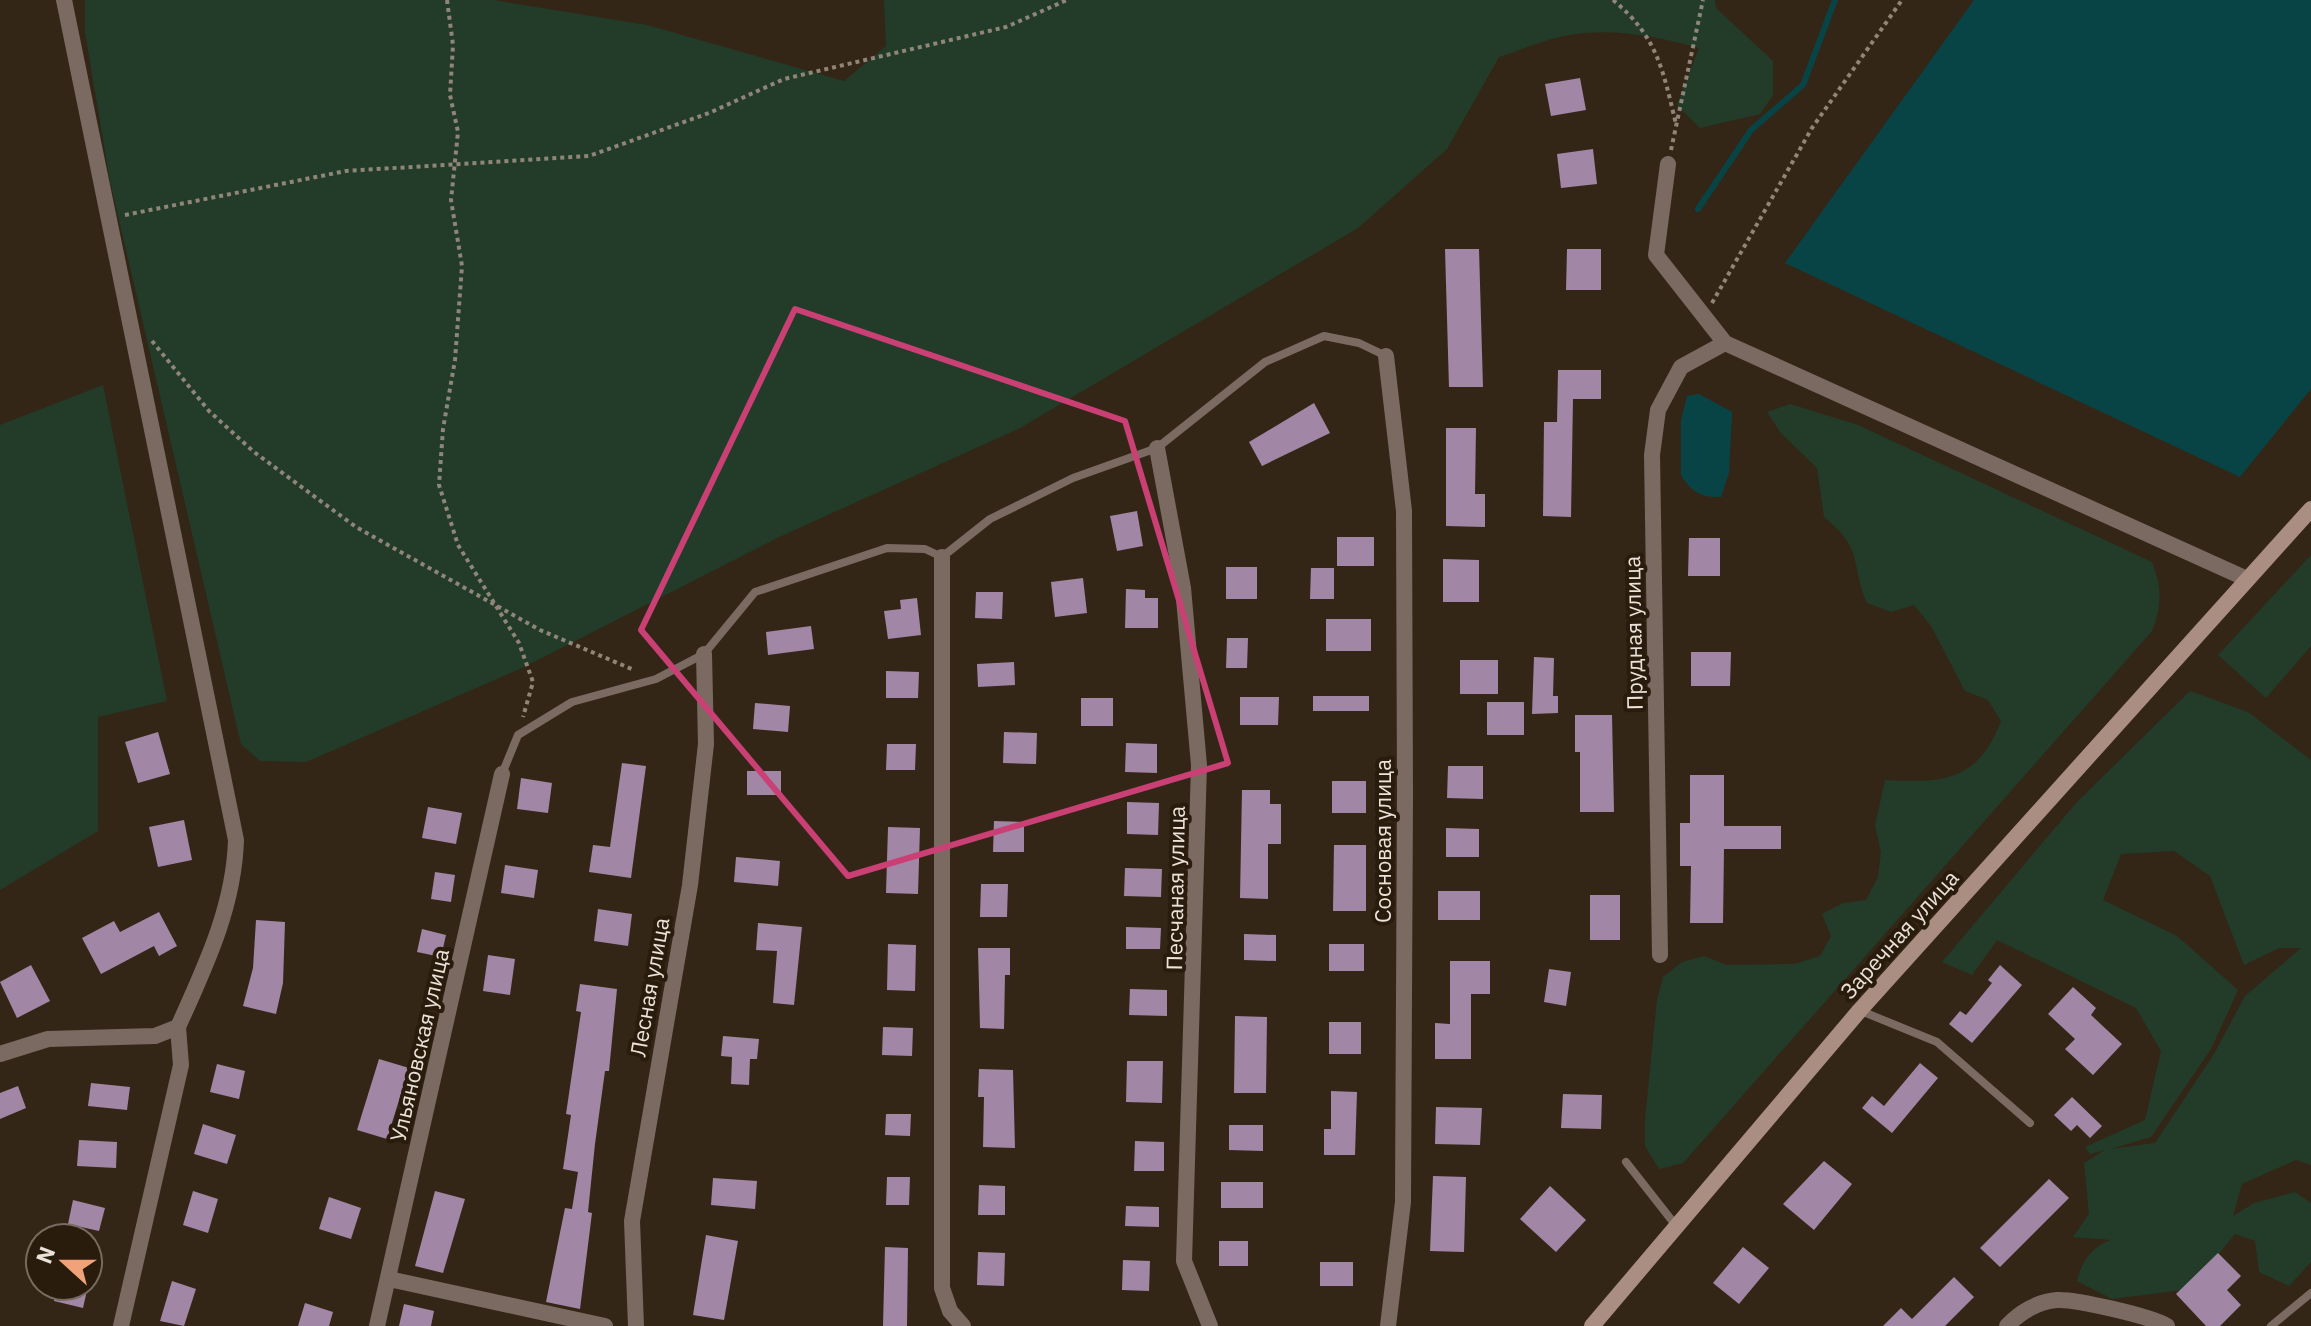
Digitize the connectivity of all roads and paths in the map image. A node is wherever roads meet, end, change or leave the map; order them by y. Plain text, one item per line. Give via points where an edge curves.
1 (64, 0) edge
2 (447, 0) edge
3 (1067, 0) edge
4 (1613, 0) edge
5 (1703, 0) edge
6 (1902, 0) edge
7 (1676, 127) junction
8 (452, 163) junction
9 (1668, 164) joint
10 (109, 218) junction
11 (128, 311) junction
12 (1704, 316) junction
13 (1725, 343) junction
14 (1386, 356) joint
15 (1157, 448) junction
16 (2311, 509) edge
17 (942, 557) junction
18 (2247, 579) junction
19 (496, 607) junction
20 (704, 654) junction
21 (656, 679) junction
22 (518, 735) junction
23 (502, 774) joint
24 (1660, 955) dead end
25 (1860, 1010) junction
26 (178, 1027) junction
27 (0, 1054) edge
28 (2030, 1123) dead end
29 (1626, 1162) dead end
30 (1677, 1227) junction
31 (389, 1279) junction
32 (2311, 1293) edge
33 (121, 1326) edge
34 (377, 1326) edge
35 (605, 1326) edge
36 (636, 1326) edge
37 (963, 1326) edge
38 (1210, 1326) edge
39 (1388, 1326) edge
40 (1592, 1326) edge
41 (2007, 1326) edge
42 (2167, 1326) edge
43 (2271, 1326) edge

1 - 10 street
2 - 8 path via 453,45 450,95 458,132
3 - 8 path via 1006,27 784,79 709,113 589,156
4 - 7 path via 1659,55
5 - 7 path
6 - 12 path via 1812,128
7 - 9 path
8 - 10 path via 346,171
8 - 19 path via 451,200 462,266 439,485 458,545
9 - 12 street via 1656,255
10 - 11 street
11 - 19 path via 209,411 254,452 356,527
11 - 26 street via 236,840 235,877 218,933
12 - 13 street
13 - 18 street
13 - 24 street, Прудная улица via 1681,367 1658,410 1652,455
14 - 15 lane via 1359,343 1324,336 1265,362
14 - 39 street, Сосновая улица via 1404,511 1405,795 1403,1202
15 - 17 lane via 1073,478 990,519
15 - 38 street, Песчаная улица via 1183,588 1199,765 1184,1261
16 - 18 main road, Заречная улица
17 - 20 lane via 925,549 887,548 755,592
17 - 37 street via 942,1288 950,1311
18 - 25 main road, Заречная улица
19 - 21 path
19 - 22 path via 519,643 533,682
20 - 21 lane
20 - 36 street, Лесная улица via 706,744 690,885 632,1221
21 - 22 lane via 572,702
22 - 23 lane
23 - 31 street, Ульяновская улица
25 - 28 lane via 1937,1042
25 - 30 main road, Заречная улица
26 - 27 street via 155,1036 48,1039
26 - 33 street via 181,1065
29 - 30 lane
30 - 40 main road, Заречная улица
31 - 34 street, Ульяновская улица
31 - 35 street
32 - 43 lane
41 - 42 street via 2038,1304 2058,1300

